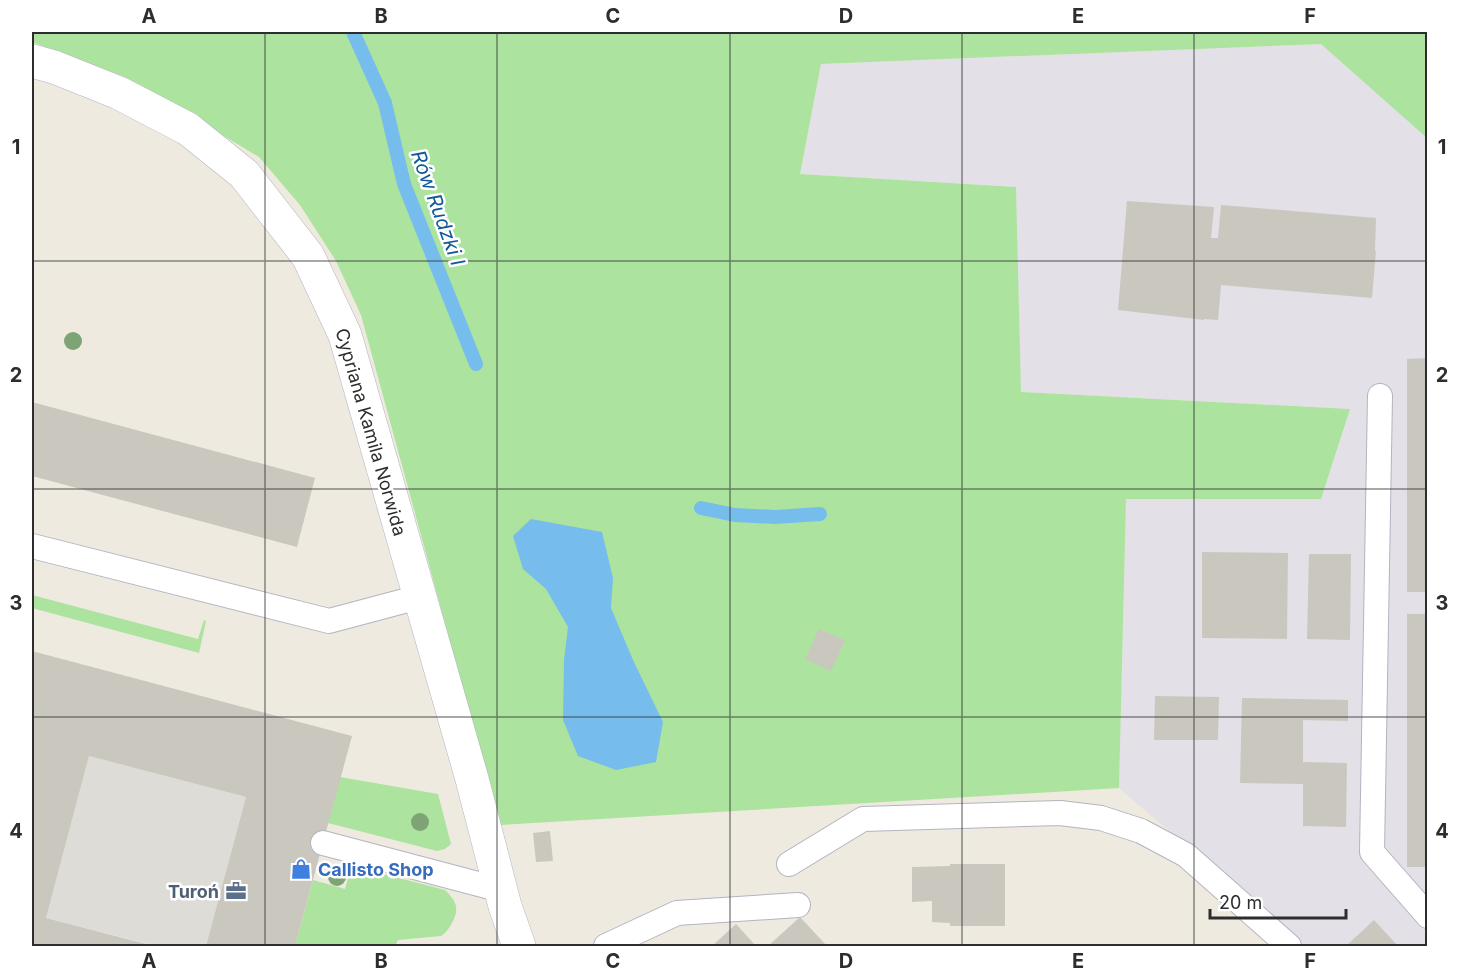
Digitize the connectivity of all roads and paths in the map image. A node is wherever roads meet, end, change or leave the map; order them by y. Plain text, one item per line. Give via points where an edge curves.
1 (32, 61) edge
2 (1380, 396) dead end
3 (32, 546) edge
4 (419, 597) junction
5 (322, 843) dead end
6 (789, 864) dead end
7 (501, 890) junction
8 (798, 905) dead end
9 (1428, 916) edge
10 (519, 946) edge
11 (606, 946) edge
12 (1289, 946) edge

1 - 4 street, Cypriana Kamila Norwida via 119,93 188,129 244,174 308,256 345,335
2 - 9 lane via 1372,852
3 - 4 lane via 329,621
4 - 7 street, Cypriana Kamila Norwida
5 - 7 lane
6 - 12 lane via 863,819 1060,813 1101,818 1141,831 1186,855
7 - 10 street, Cypriana Kamila Norwida
8 - 11 lane via 677,913

